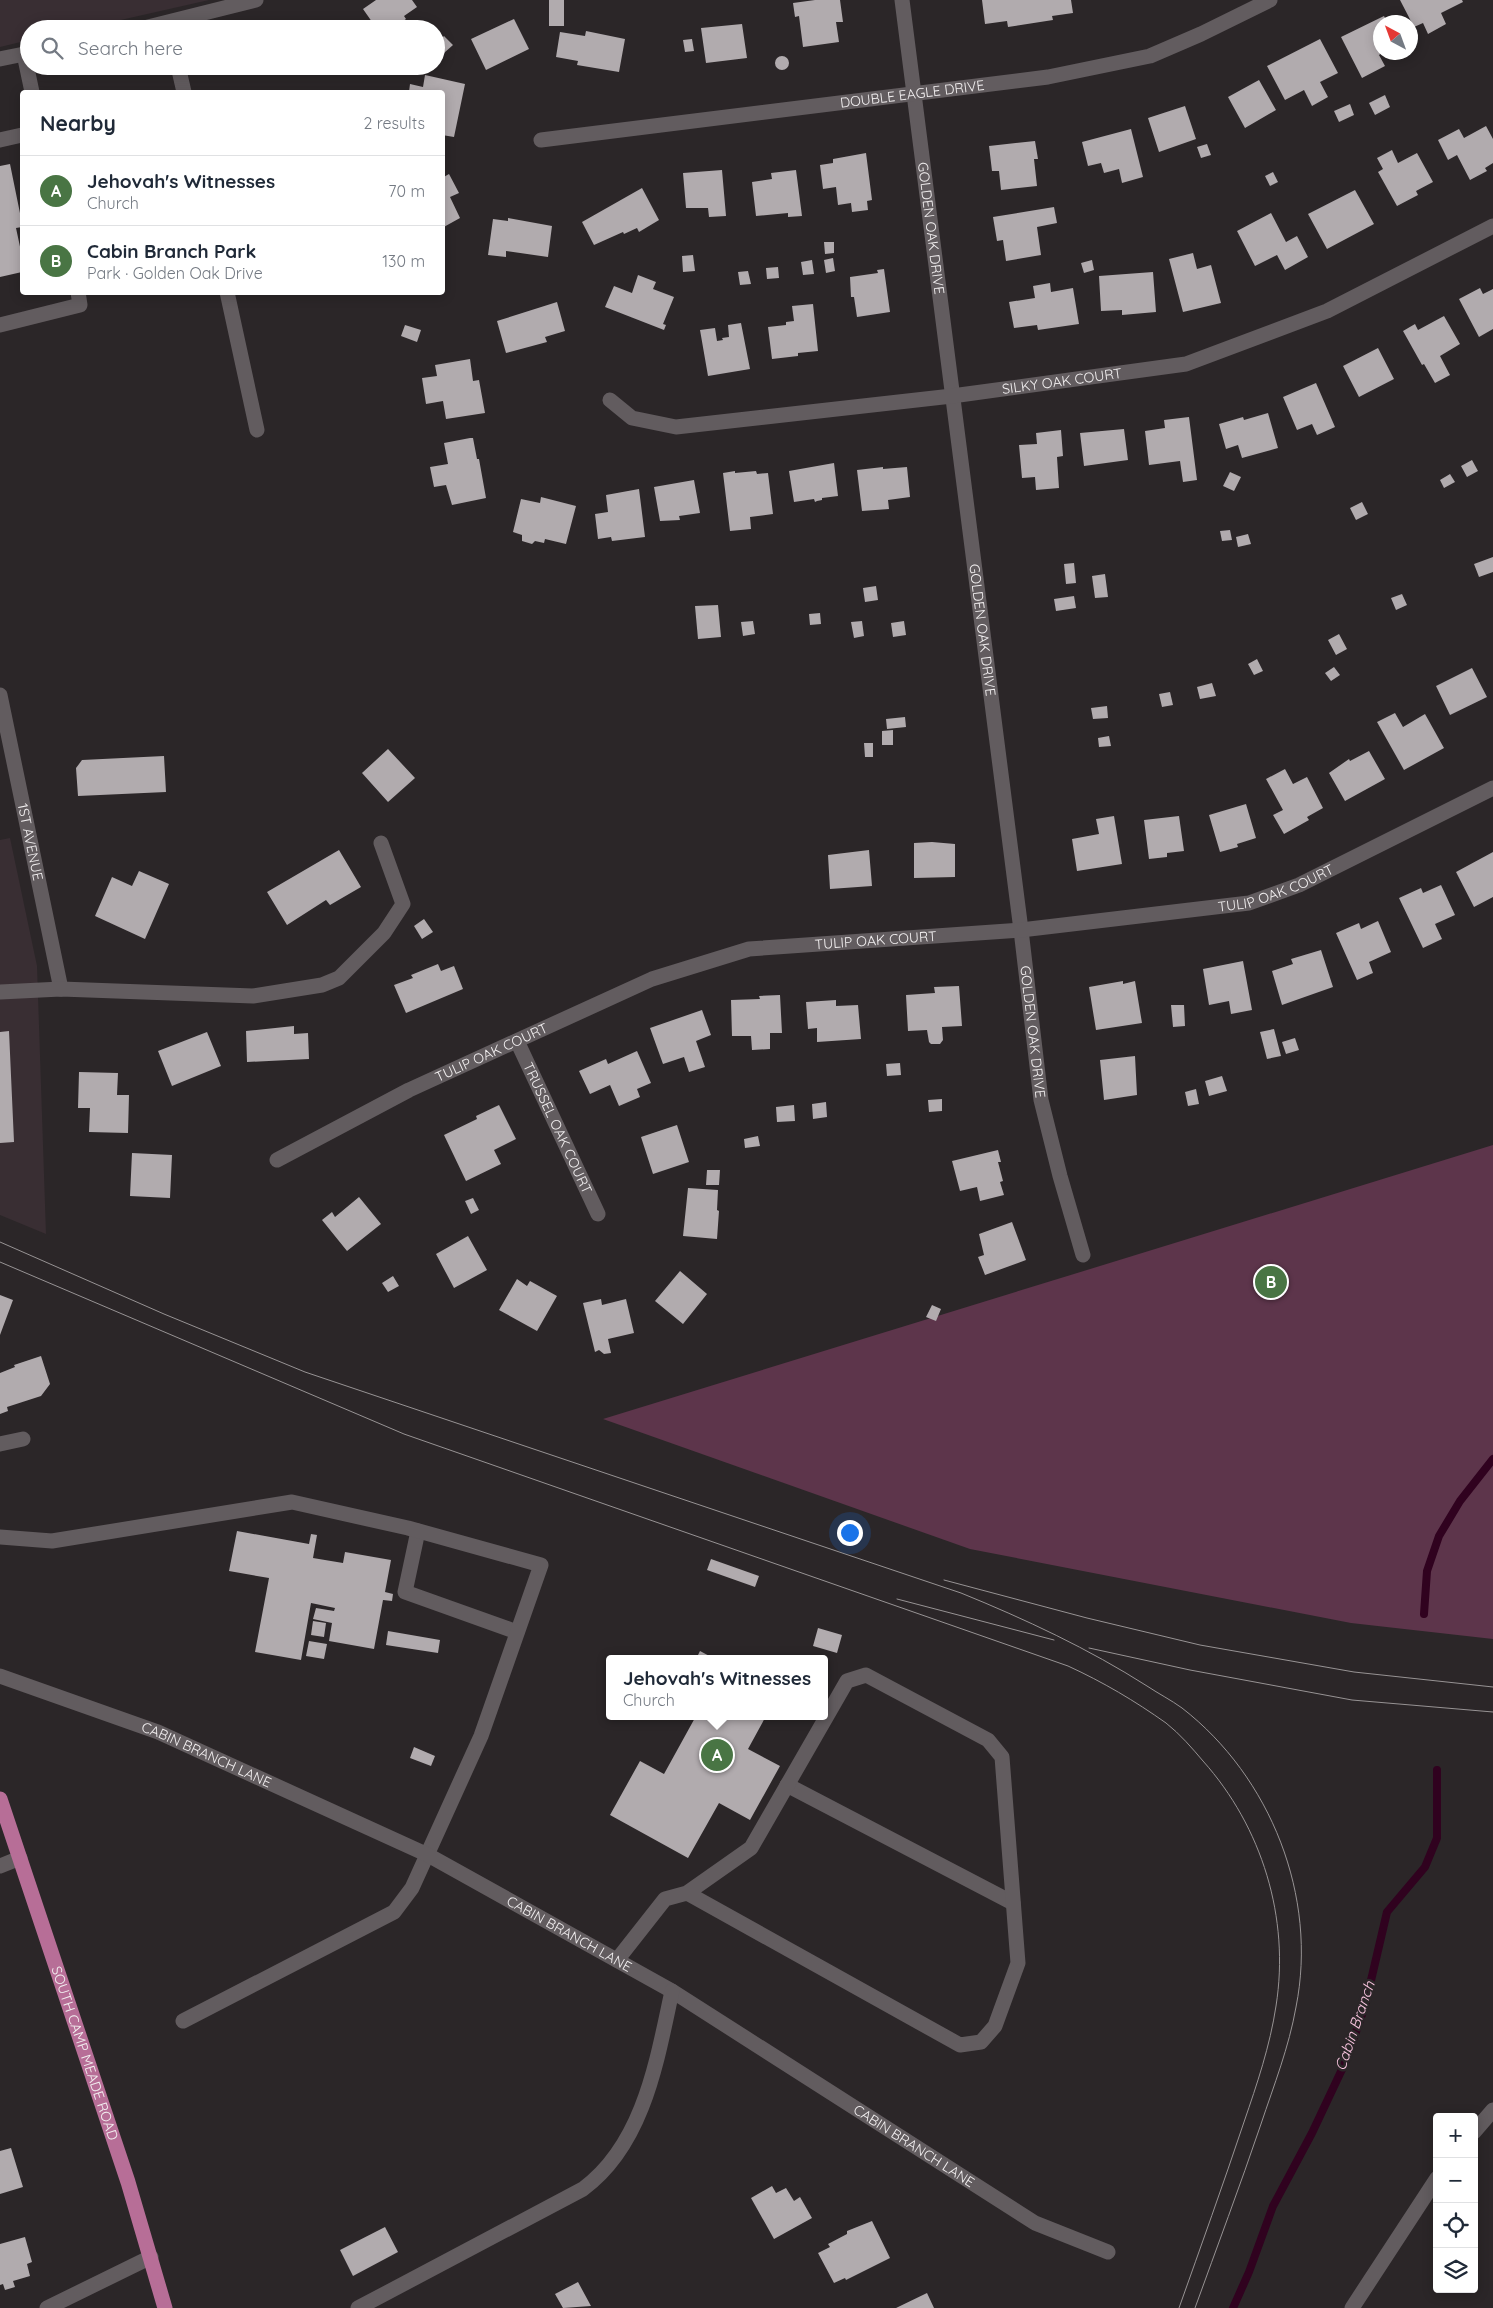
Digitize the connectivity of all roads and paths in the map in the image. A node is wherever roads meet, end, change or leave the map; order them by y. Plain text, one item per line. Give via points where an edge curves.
1 (256, 0) edge
2 (902, 0) edge
3 (1270, 0) edge
4 (189, 20) edge
5 (20, 54) edge
6 (0, 59) edge
7 (29, 75) edge
8 (180, 75) edge
9 (32, 90) edge
10 (184, 90) edge
11 (915, 94) junction
12 (20, 135) edge
13 (0, 140) edge
14 (541, 140) dead end
15 (1493, 226) edge
16 (78, 295) edge
17 (228, 295) edge
18 (0, 325) edge
19 (952, 396) junction
20 (610, 400) dead end
21 (257, 430) dead end
22 (0, 695) edge
23 (2, 716) edge
24 (1493, 788) edge
25 (380, 843) dead end
26 (1021, 930) junction
27 (62, 990) junction
28 (0, 992) edge
29 (517, 1041) junction
30 (277, 1160) dead end
31 (598, 1214) dead end
32 (1083, 1254) dead end
33 (23, 1439) dead end
34 (0, 1444) edge
35 (418, 1531) junction
36 (0, 1537) edge
37 (517, 1632) junction
38 (0, 1676) edge
39 (828, 1713) edge
40 (824, 1720) edge
41 (787, 1785) junction
42 (0, 1799) edge
43 (428, 1855) junction
44 (20, 1858) junction
45 (0, 1866) edge
46 (687, 1892) junction
47 (1013, 1903) junction
48 (617, 1960) junction
49 (672, 1991) junction
50 (183, 2021) dead end
51 (1493, 2110) edge
52 (1478, 2127) edge
53 (1433, 2184) edge
54 (1108, 2252) dead end
55 (151, 2257) junction
56 (47, 2308) edge
57 (165, 2308) edge
58 (358, 2308) edge
59 (1352, 2308) edge

1 - 4 street
2 - 11 street, GOLDEN OAK DRIVE
3 - 11 street, DOUBLE EAGLE DRIVE via 1150,56 1048,77
5 - 6 street
7 - 9 street
8 - 10 street
11 - 14 street, DOUBLE EAGLE DRIVE
11 - 19 street, GOLDEN OAK DRIVE
12 - 13 street
15 - 19 street, SILKY OAK COURT via 1327,311 1186,364
16 - 18 street via 80,305
17 - 21 street
19 - 20 street, SILKY OAK COURT via 676,427 632,418
19 - 26 street, GOLDEN OAK DRIVE
22 - 23 street, 1ST AVENUE
23 - 27 street, 1ST AVENUE
24 - 26 street, TULIP OAK COURT via 1307,881 1249,903
25 - 27 street via 403,904 384,933 339,978 322,985 253,996
26 - 29 street, TULIP OAK COURT via 749,949 652,980
26 - 32 street, GOLDEN OAK DRIVE via 1041,1100
27 - 28 street
29 - 30 street, TULIP OAK COURT via 409,1090
29 - 31 street, TRUSSEL OAK COURT
33 - 34 street
35 - 36 street via 292,1502 52,1541
35 - 37 street via 405,1592
35 - 37 street via 542,1565
37 - 43 street via 481,1736
38 - 43 street, CABIN BRANCH LANE via 158,1732
39 - 47 street via 846,1681 866,1675 988,1740 1002,1757
40 - 41 street
41 - 46 street via 751,1848
41 - 47 street
42 - 44 main road, SOUTH CAMP MEADE ROAD
43 - 48 street, CABIN BRANCH LANE
43 - 50 street via 412,1888 394,1912
44 - 45 street
44 - 55 main road, SOUTH CAMP MEADE ROAD
46 - 47 street via 960,2045 981,2042 995,2026 1018,1963
46 - 48 street via 665,1899
48 - 49 street, CABIN BRANCH LANE
49 - 54 street, CABIN BRANCH LANE via 1035,2223
49 - 58 street via 659,2048 635,2122 619,2152 600,2176 583,2189
51 - 52 street
53 - 59 street
55 - 56 street
55 - 57 main road, SOUTH CAMP MEADE ROAD

